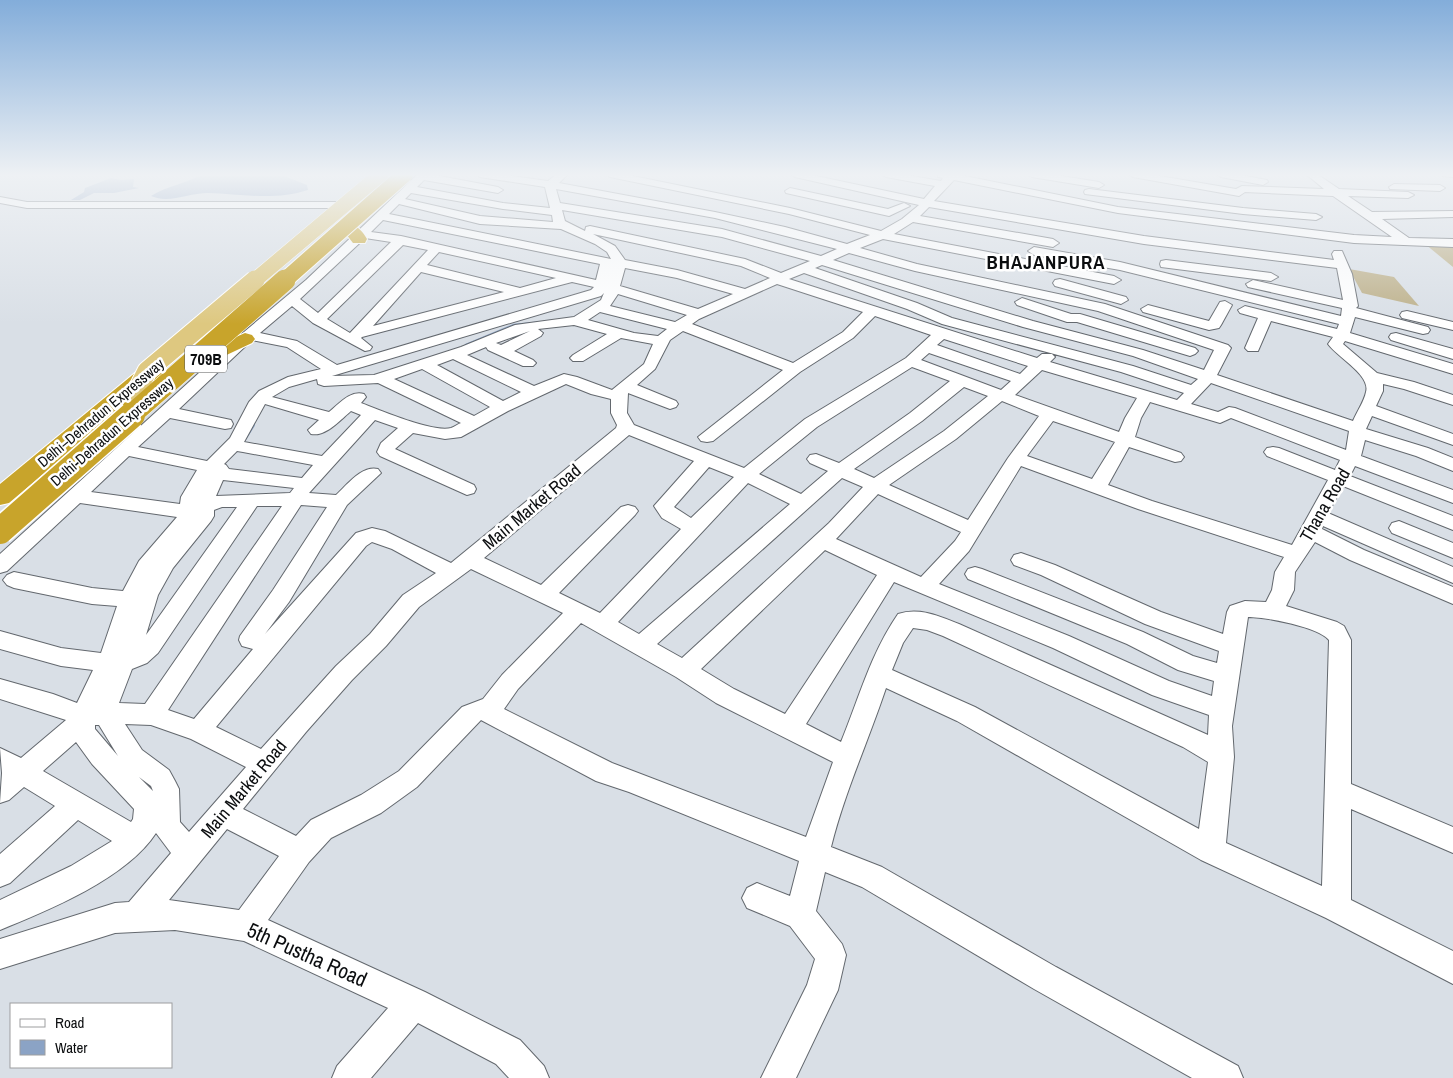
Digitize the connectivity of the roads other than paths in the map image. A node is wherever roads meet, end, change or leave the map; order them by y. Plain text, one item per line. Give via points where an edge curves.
1 (321, 224) edge
2 (325, 224) edge
3 (333, 224) edge
4 (359, 224) edge
5 (367, 224) edge
6 (369, 224) edge
7 (413, 224) edge
8 (581, 224) edge
9 (609, 224) edge
10 (643, 224) edge
11 (679, 224) edge
12 (756, 224) edge
13 (882, 224) edge
14 (907, 224) edge
15 (969, 224) edge
16 (983, 224) edge
17 (1003, 224) edge
18 (1021, 224) edge
19 (1091, 224) edge
20 (1196, 224) edge
21 (1320, 224) edge
22 (1442, 224) edge
23 (1383, 226) junction
24 (357, 234) junction
25 (401, 240) junction
26 (1405, 240) junction
27 (1453, 243) edge
28 (436, 248) junction
29 (636, 249) dead end
30 (1336, 250) junction
31 (769, 259) dead end
32 (1109, 264) junction
33 (418, 268) junction
34 (802, 268) junction
35 (611, 274) junction
36 (1099, 277) junction
37 (573, 278) junction
38 (1114, 280) dead end
39 (742, 282) junction
40 (1134, 282) dead end
41 (956, 284) junction
42 (1091, 290) junction
43 (519, 292) junction
44 (943, 297) junction
45 (293, 300) junction
46 (725, 302) junction
47 (1225, 305) junction
48 (599, 308) junction
49 (873, 310) junction
50 (926, 312) junction
51 (1348, 313) junction
52 (698, 314) junction
53 (1075, 314) junction
54 (1266, 315) junction
55 (318, 320) junction
56 (574, 321) junction
57 (550, 325) junction
58 (679, 326) junction
59 (1209, 326) junction
60 (1453, 326) edge
61 (1057, 332) junction
62 (619, 333) junction
63 (942, 333) junction
64 (247, 337) junction
65 (354, 337) junction
66 (1453, 340) edge
67 (662, 341) junction
68 (1202, 341) junction
69 (482, 342) junction
70 (927, 347) junction
71 (1253, 348) dead end
72 (1053, 349) junction
73 (502, 351) junction
74 (454, 354) junction
75 (1453, 354) edge
76 (211, 355) junction
77 (382, 356) junction
78 (578, 358) dead end
79 (1217, 359) junction
80 (911, 361) junction
81 (528, 363) dead end
82 (424, 364) junction
83 (1040, 364) junction
84 (794, 369) junction
85 (1453, 369) edge
86 (152, 370) junction
87 (335, 371) junction
88 (190, 373) junction
89 (1208, 377) junction
90 (1371, 377) junction
91 (380, 378) junction
92 (962, 380) junction
93 (1023, 380) junction
94 (626, 387) junction
95 (1194, 391) junction
96 (1251, 391) junction
97 (533, 392) junction
98 (135, 394) junction
99 (1002, 396) junction
100 (1146, 396) junction
101 (675, 399) dead end
102 (1453, 400) edge
103 (272, 402) junction
104 (348, 404) junction
105 (1180, 406) junction
106 (502, 407) junction
107 (1366, 408) junction
108 (167, 412) junction
109 (372, 413) junction
110 (1050, 414) junction
111 (1233, 414) junction
112 (330, 418) junction
113 (474, 422) junction
114 (1284, 422) dead end
115 (225, 424) dead end
116 (410, 426) junction
117 (626, 428) junction
118 (317, 430) dead end
119 (707, 437) dead end
120 (1125, 440) junction
121 (1453, 440) edge
122 (1355, 441) junction
123 (243, 447) junction
124 (124, 450) junction
125 (1273, 452) dead end
126 (1175, 457) dead end
127 (1016, 458) junction
128 (816, 459) dead end
129 (705, 460) junction
130 (324, 462) junction
131 (1453, 465) edge
132 (216, 470) junction
133 (839, 471) junction
134 (372, 474) dead end
135 (746, 475) junction
136 (1340, 477) junction
137 (876, 485) junction
138 (1097, 486) junction
139 (1453, 487) edge
140 (467, 489) dead end
141 (301, 492) junction
142 (76, 496) junction
143 (0, 497) edge
144 (1453, 497) edge
145 (252, 500) junction
146 (340, 501) junction
147 (804, 503) junction
148 (196, 508) junction
149 (1419, 509) junction
150 (0, 511) edge
151 (628, 511) dead end
152 (1453, 523) edge
153 (1314, 524) junction
154 (694, 527) junction
155 (1399, 528) junction
156 (973, 530) junction
157 (0, 531) edge
158 (823, 540) junction
159 (0, 544) edge
160 (1385, 546) junction
161 (1453, 551) edge
162 (1296, 553) junction
163 (469, 560) junction
164 (1021, 560) dead end
165 (890, 571) junction
166 (450, 572) junction
167 (7, 573) edge
168 (975, 574) dead end
169 (1453, 576) edge
170 (925, 586) junction
171 (545, 594) junction
172 (1453, 596) edge
173 (130, 599) junction
174 (1273, 610) junction
175 (579, 611) junction
176 (602, 625) junction
177 (0, 640) edge
178 (270, 644) junction
179 (640, 646) junction
180 (1232, 646) junction
181 (116, 663) junction
182 (684, 670) junction
183 (878, 675) junction
184 (1227, 676) junction
185 (0, 689) edge
186 (1222, 709) junction
187 (488, 712) junction
188 (151, 715) junction
189 (92, 716) junction
190 (790, 728) junction
191 (199, 731) junction
192 (1221, 757) junction
193 (0, 758) edge
194 (849, 758) junction
195 (266, 764) junction
196 (22, 772) junction
197 (0, 791) edge
198 (1338, 791) junction
199 (76, 804) junction
200 (224, 813) junction
201 (134, 839) junction
202 (1453, 840) edge
203 (1211, 850) junction
204 (299, 852) junction
205 (190, 853) junction
206 (814, 855) junction
207 (0, 873) edge
208 (757, 898) dead end
209 (1336, 908) junction
210 (0, 915) edge
211 (800, 915) junction
212 (136, 917) junction
213 (246, 926) junction
214 (0, 954) edge
215 (1453, 968) edge
216 (414, 1003) junction
217 (349, 1078) edge
218 (532, 1078) edge
219 (778, 1078) edge
220 (1226, 1078) edge

1 - 98 main road, bridge via 147,371
2 - 86 highway, Delhi–Dehradun Expressway / 709B
3 - 98 highway, Delhi-Dehradun Expressway
4 - 157 highway, Delhi-Dehradun Expressway, bridge
5 - 24 highway, Delhi–Dehradun Expressway / 709B
6 - 24 street
7 - 35 street
8 - 35 street via 612,250
9 - 34 street via 648,242 745,263
10 - 31 street
11 - 34 street via 782,248
12 - 34 street via 781,230
13 - 34 street
14 - 42 street via 894,248
15 - 36 street
16 - 32 street
17 - 51 street via 1166,264 1253,274
18 - 30 street via 1146,249
19 - 30 street
20 - 30 street
21 - 30 street
22 - 23 street
23 - 26 street
23 - 30 street
24 - 25 street
24 - 45 street
24 - 76 highway, Delhi–Dehradun Expressway / 709B
25 - 28 street
25 - 55 street
26 - 27 street
26 - 30 street via 1354,239
28 - 33 street
28 - 37 street
29 - 39 street via 690,261
30 - 51 street
32 - 36 street
32 - 51 street
33 - 43 street
33 - 65 street
34 - 39 street
34 - 41 street via 886,268
34 - 44 street
34 - 49 street
34 - 50 street
34 - 53 street via 915,267
35 - 37 street
35 - 39 street via 685,276
35 - 46 street via 674,286
35 - 48 street via 607,302
35 - 52 street via 652,297
35 - 77 street via 598,292 589,296
36 - 38 street
36 - 42 street
37 - 43 street
39 - 46 street
40 - 47 street
41 - 44 street
41 - 53 street
42 - 53 street
42 - 59 street
43 - 65 street
44 - 50 street
44 - 61 street
45 - 55 street
45 - 64 street
46 - 52 street
47 - 54 street
47 - 59 street via 1214,324
48 - 56 street
48 - 58 street
49 - 63 street
49 - 84 street via 848,335
50 - 72 street via 947,321
51 - 54 street
51 - 60 street
51 - 66 street
51 - 75 street
51 - 85 street
51 - 90 street via 1336,347
52 - 58 street
53 - 61 street
53 - 68 street via 1100,307
53 - 79 street
54 - 71 street
55 - 65 street
56 - 57 street
56 - 62 street
57 - 69 street via 520,328
57 - 73 street
58 - 67 street
58 - 84 street
59 - 68 street
61 - 72 street
61 - 89 street via 1138,353
62 - 67 street
62 - 78 street
63 - 70 street
63 - 83 street
64 - 76 highway
64 - 87 street via 292,344
64 - 108 street
65 - 77 street
67 - 94 street via 653,362
68 - 79 street via 1223,348
69 - 73 street
69 - 74 street
70 - 80 street
70 - 93 street
72 - 83 street
72 - 95 street
73 - 81 street
74 - 82 street
74 - 97 street
76 - 88 highway, Delhi–Dehradun Expressway / 709B
77 - 87 street
79 - 89 street
80 - 92 street
80 - 135 street via 812,423
82 - 91 street
82 - 106 street
83 - 93 street
83 - 100 street
84 - 119 street
86 - 88 highway
86 - 143 highway, Delhi–Dehradun Expressway / 709B
87 - 132 street via 292,380 262,397 244,432
88 - 159 highway, Delhi–Dehradun Expressway / 709B
89 - 95 street
89 - 96 street
90 - 102 street
90 - 107 street, Thana Road via 1376,385
91 - 103 street via 307,383 285,390
91 - 104 street
91 - 113 street
92 - 99 street
92 - 133 street
93 - 99 street
94 - 97 street via 597,391 567,379
94 - 101 street
94 - 117 street via 619,413
95 - 105 street
96 - 111 street
96 - 122 street
97 - 106 street
98 - 150 highway, Delhi-Dehradun Expressway
99 - 110 street
99 - 137 street
100 - 105 street
100 - 120 street via 1132,418
103 - 112 street
103 - 123 street via 254,435
104 - 109 street
104 - 112 street
105 - 111 street via 1220,418 1229,412
106 - 113 street
107 - 121 street
107 - 122 street, Thana Road
108 - 115 street
108 - 124 street
109 - 116 street
109 - 130 street
110 - 120 street
110 - 127 street
111 - 122 street
112 - 118 street
113 - 116 street via 447,435
114 - 122 street
116 - 140 street via 387,447 386,452
117 - 129 street
117 - 163 street, Main Market Road
120 - 126 street
120 - 138 street
122 - 131 street via 1422,452
122 - 136 street, Thana Road
122 - 139 street
122 - 144 street
123 - 130 street
123 - 132 street
124 - 132 street
124 - 142 street
125 - 136 street
127 - 138 street
127 - 156 street
128 - 133 street
129 - 135 street
129 - 154 street via 664,506 670,515
130 - 141 street
132 - 141 street
132 - 148 street via 200,478 190,496
133 - 137 street
133 - 147 street
134 - 146 street
135 - 147 street
135 - 154 street
136 - 149 street
136 - 153 street, Thana Road
137 - 156 street
137 - 158 street
138 - 162 street via 1145,505
141 - 145 street
141 - 146 street
141 - 188 street
142 - 148 street via 169,510
142 - 167 street
145 - 148 street via 221,501
145 - 181 street via 150,647 139,658
146 - 178 street via 281,596 251,636 250,640 254,642
147 - 179 street
148 - 173 street via 146,566
148 - 181 street via 204,513 202,519 166,563 147,595 141,620
149 - 152 street
149 - 155 street
151 - 171 street
153 - 160 street
153 - 162 street, Thana Road
153 - 172 street via 1357,555
154 - 176 street
155 - 160 street
155 - 161 street
156 - 170 street
158 - 165 street
158 - 182 street
160 - 169 street
162 - 174 street, Thana Road via 1285,572 1284,590
163 - 166 street, Main Market Road
163 - 171 street
164 - 180 street via 1153,618
165 - 170 street
165 - 190 street
166 - 178 street via 369,535 358,541
166 - 195 street, Main Market Road via 411,601 297,724
167 - 173 street via 92,596
168 - 184 street via 1134,638 1186,663
170 - 186 street via 1198,703
171 - 175 street
173 - 181 street
174 - 180 street via 1240,610
174 - 198 street via 1329,628 1340,640
175 - 176 street
175 - 187 street via 510,682
176 - 179 street
177 - 181 street via 61,657
178 - 191 street
179 - 182 street
180 - 184 street
181 - 189 street
182 - 190 street via 725,696
183 - 192 street via 895,635 906,620 932,623 1192,739
183 - 194 street
183 - 203 street via 966,714
184 - 186 street
185 - 189 street
186 - 192 street
187 - 204 street via 482,709 472,714 408,779 371,804 321,829
187 - 206 street via 605,774 633,782
188 - 189 street
188 - 191 street
189 - 196 street
189 - 201 street via 83,732 147,804 146,823
189 - 205 street via 133,758 160,778 166,789 168,829
190 - 194 street
191 - 195 street
192 - 203 street
193 - 196 street
194 - 206 street
195 - 200 street, Main Market Road
196 - 197 street
196 - 199 street
198 - 202 street
198 - 209 street
199 - 201 street
199 - 207 street
200 - 204 street
200 - 205 street, Main Market Road
201 - 210 street via 82,877
203 - 209 street
204 - 213 street
205 - 212 street, Main Market Road
206 - 211 street
206 - 220 street via 872,877
208 - 211 street
209 - 215 street
211 - 219 street via 831,955 822,990
212 - 213 street, 5th Pustha Road via 175,915
212 - 214 street, 5th Pustha Road via 115,918
213 - 216 street, 5th Pustha Road
216 - 217 street
216 - 218 street, 5th Pustha Road via 508,1052

